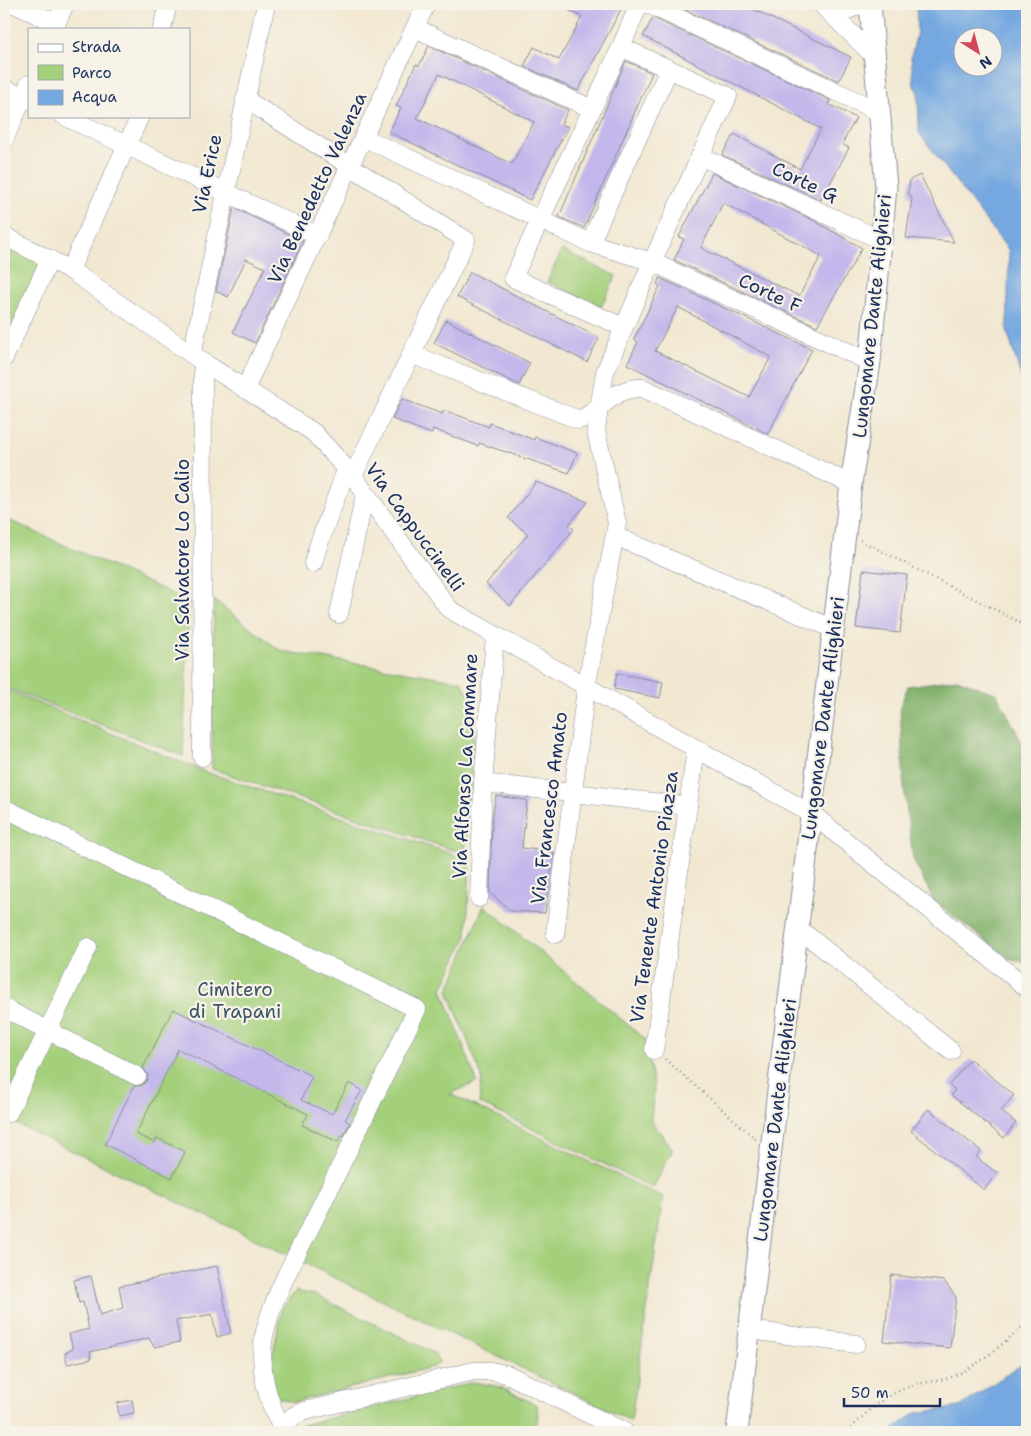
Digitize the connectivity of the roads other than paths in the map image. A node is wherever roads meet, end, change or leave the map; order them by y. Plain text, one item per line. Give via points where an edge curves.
1 (14, 4) edge
2 (65, 4) edge
3 (168, 4) edge
4 (266, 4) edge
5 (426, 4) edge
6 (637, 4) edge
7 (648, 4) edge
8 (860, 4) edge
9 (870, 4) edge
10 (824, 6) edge
11 (55, 26) edge
12 (162, 28) edge
13 (415, 28) junction
14 (621, 47) junction
15 (874, 56) junction
16 (669, 69) junction
17 (4, 88) edge
18 (27, 94) edge
19 (245, 99) junction
20 (592, 109) junction
21 (880, 112) junction
22 (68, 118) edge
23 (139, 118) edge
24 (365, 138) junction
25 (4, 140) edge
26 (127, 146) junction
27 (705, 159) junction
28 (350, 166) junction
29 (225, 192) junction
30 (541, 220) junction
31 (4, 236) edge
32 (318, 236) junction
33 (883, 241) junction
34 (590, 243) junction
35 (50, 259) junction
36 (652, 262) junction
37 (70, 270) junction
38 (620, 334) junction
39 (411, 354) junction
40 (4, 358) edge
41 (197, 358) junction
42 (870, 362) junction
43 (245, 390) junction
44 (599, 408) junction
45 (349, 473) junction
46 (852, 484) junction
47 (365, 494) junction
48 (615, 536) junction
49 (313, 563) dead end
50 (339, 614) dead end
51 (834, 629) junction
52 (494, 636) junction
53 (586, 688) junction
54 (696, 749) junction
55 (202, 757) dead end
56 (483, 782) junction
57 (573, 793) junction
58 (688, 806) junction
59 (4, 808) edge
60 (812, 814) junction
61 (479, 898) dead end
62 (798, 928) junction
63 (555, 934) dead end
64 (88, 947) dead end
65 (1027, 988) edge
66 (4, 1008) edge
67 (48, 1031) junction
68 (654, 1050) road end
69 (951, 1052) dead end
70 (137, 1076) dead end
71 (8, 1113) dead end
72 (749, 1330) junction
73 (856, 1344) dead end
74 (281, 1430) edge
75 (625, 1432) edge
76 (737, 1432) edge

1 - 11 street
2 - 11 street
3 - 12 street
4 - 19 street, Via Erice
5 - 13 street, Via Benedetto Valenza
6 - 14 street via 638,9
7 - 21 street
8 - 10 street via 851,10 838,12
9 - 15 main road, Lungomare Dante Alighieri
10 - 15 street
13 - 20 street
13 - 24 street, Via Benedetto Valenza
14 - 16 street
14 - 20 street
15 - 21 main road, Lungomare Dante Alighieri
16 - 27 street via 728,96
16 - 34 street
17 - 18 street
18 - 25 street
19 - 28 street
19 - 29 street, Via Erice
20 - 30 street
21 - 33 main road, Lungomare Dante Alighieri via 886,187
22 - 26 street
23 - 26 street
24 - 28 street, Via Benedetto Valenza
24 - 30 street, Corte F
26 - 29 street
26 - 37 street
27 - 33 street, Corte G
27 - 36 street
28 - 32 street, Via Benedetto Valenza
28 - 39 street via 466,240
29 - 32 street
29 - 41 street, Via Erice
30 - 34 street, Corte F
30 - 38 street via 513,278
31 - 35 street, Via Cappuccinelli
32 - 43 street, Via Benedetto Valenza
33 - 42 main road, Lungomare Dante Alighieri
34 - 36 street, Corte F
35 - 37 street, Via Cappuccinelli
35 - 40 street
36 - 38 street
36 - 42 street, Corte F
37 - 41 street, Via Cappuccinelli
38 - 44 street via 605,372
39 - 44 street via 579,420
39 - 45 street
41 - 43 street, Via Cappuccinelli
41 - 55 street, Via Salvatore Lo Calio
42 - 46 main road, Lungomare Dante Alighieri
43 - 45 street, Via Cappuccinelli via 313,432
44 - 46 street via 629,388 643,388
44 - 48 street via 596,431 617,523
45 - 47 street, Via Cappuccinelli
45 - 49 street via 324,525
46 - 51 main road, Lungomare Dante Alighieri
47 - 50 street
47 - 52 street, Via Cappuccinelli via 449,609
48 - 51 street
48 - 53 street, Via Francesco Amato
51 - 60 main road, Lungomare Dante Alighieri
52 - 53 street, Via Cappuccinelli
52 - 56 street, Via Alfonso La Commare
53 - 54 street, Via Cappuccinelli
53 - 57 street, Via Francesco Amato
54 - 58 street, Via Tenente Antonio Piazza
54 - 60 street, Via Cappuccinelli
56 - 57 street
56 - 61 street, Via Alfonso La Commare
57 - 58 street
57 - 63 street, Via Francesco Amato
58 - 68 street, Via Tenente Antonio Piazza
59 - 74 street via 417,1009 294,1260 264,1334 265,1381
60 - 62 main road, Lungomare Dante Alighieri
60 - 65 street, Via Cappuccinelli
62 - 69 street
62 - 72 main road, Lungomare Dante Alighieri
64 - 67 street
66 - 67 street
67 - 70 street
67 - 71 street
72 - 73 street
72 - 76 main road, Lungomare Dante Alighieri
74 - 75 street via 293,1416 305,1411 474,1371 507,1374

